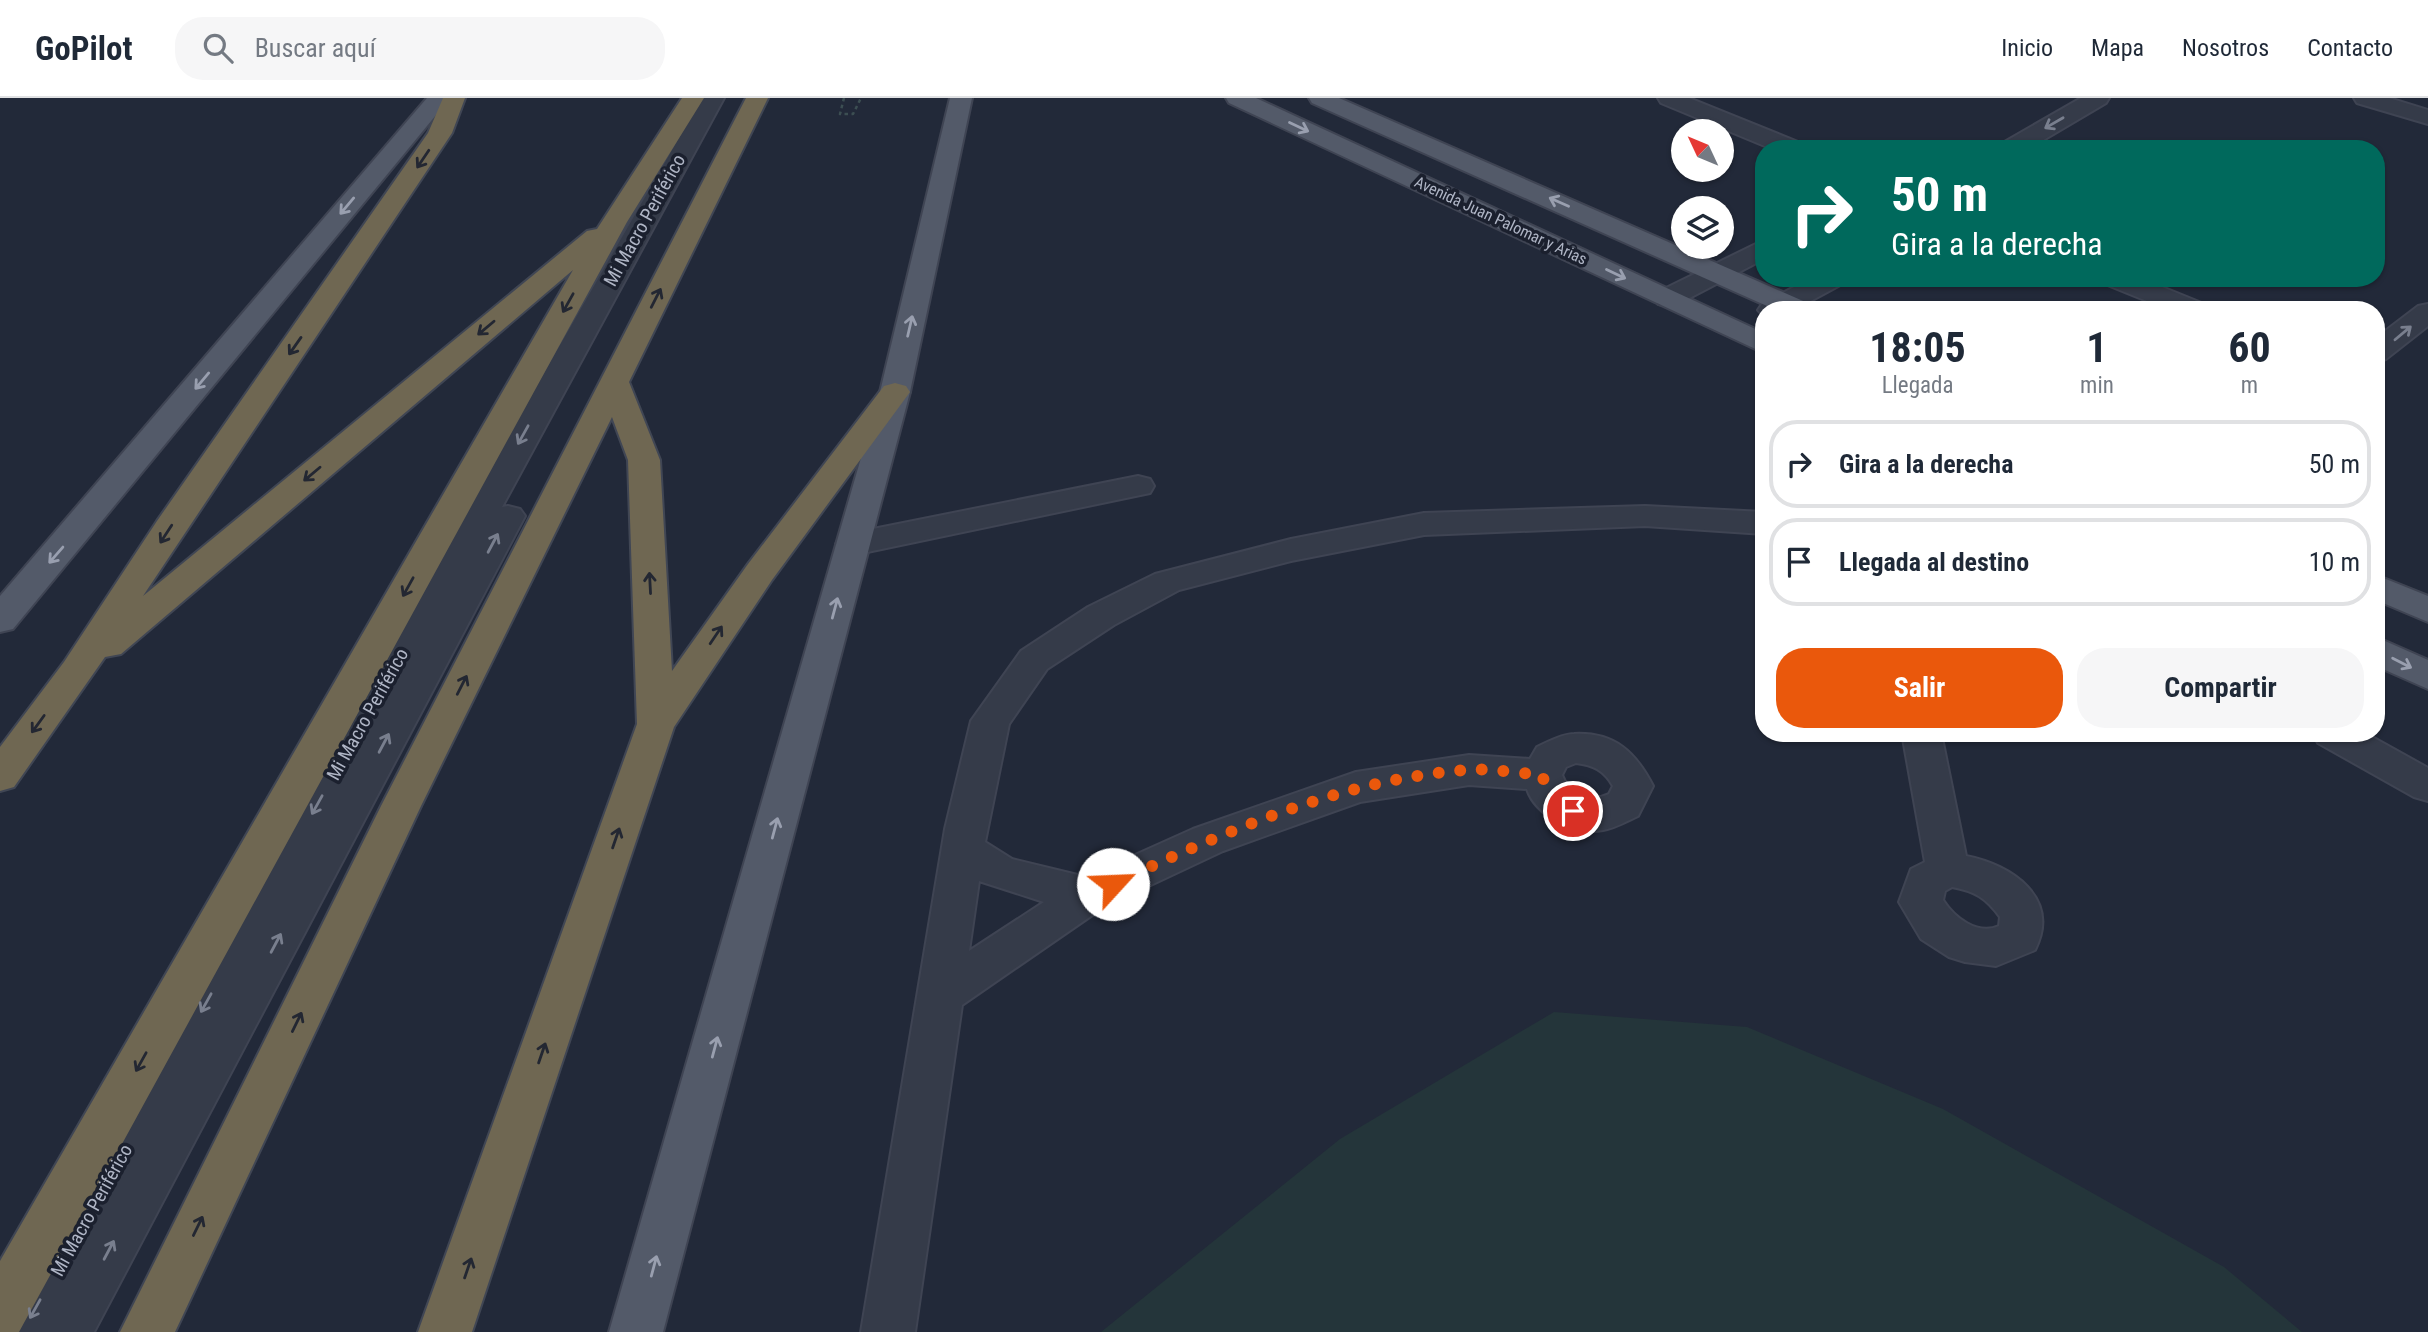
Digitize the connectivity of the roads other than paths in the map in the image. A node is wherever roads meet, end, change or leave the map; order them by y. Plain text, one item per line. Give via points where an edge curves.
1 (439, 98) edge
2 (454, 98) edge
3 (692, 98) edge
4 (713, 98) edge
5 (729, 98) edge
6 (757, 98) edge
7 (961, 98) edge
8 (978, 98) edge
9 (1237, 98) edge
10 (1320, 98) edge
11 (1669, 98) edge
12 (2098, 98) edge
13 (2365, 98) edge
14 (2428, 117) edge
15 (1772, 140) edge
16 (2026, 140) edge
17 (949, 156) junction
18 (614, 222) junction
19 (1755, 253) edge
20 (1717, 272) junction
21 (1817, 287) edge
22 (2137, 287) edge
23 (1668, 298) junction
24 (1766, 301) edge
25 (1793, 301) edge
26 (2172, 301) edge
27 (2428, 312) edge
28 (1755, 320) edge
29 (1735, 329) junction
30 (1755, 339) edge
31 (2385, 346) edge
32 (614, 381) junction
33 (895, 392) junction
34 (1138, 486) dead end
35 (1755, 522) edge
36 (853, 544) junction
37 (2385, 590) edge
38 (2428, 610) edge
39 (0, 620) edge
40 (2385, 654) edge
41 (77, 671) junction
42 (2428, 676) edge
43 (656, 724) junction
44 (1922, 742) edge
45 (2348, 742) edge
46 (1542, 775) dead end
47 (0, 776) edge
48 (2428, 786) edge
49 (963, 850) junction
50 (1948, 870) dead end
51 (1089, 895) junction
52 (940, 995) junction
53 (0, 1313) edge
54 (23, 1332) edge
55 (65, 1332) edge
56 (147, 1332) edge
57 (445, 1332) edge
58 (636, 1332) edge
59 (888, 1332) edge

1 -> 39 main road
2 -> 41 highway via 440,133
3 - 18 highway
4 -> 54 street, Mi Macro Periférico
55 -> 5 street, Mi Macro Periférico
32 -> 6 highway
7 - 17 main road
8 - 17 main road
9 -> 23 main road, Avenida Juan Palomar y Arias
20 -> 10 main road, Avenida Juan Palomar y Arias
11 - 15 street
12 -> 16 street
13 - 14 street
33 -> 17 main road
18 -> 41 highway
18 -> 53 highway
19 - 20 street
20 - 23 street
20 - 24 main road, Avenida Juan Palomar y Arias
21 - 25 street
22 - 26 street
23 - 29 main road, Avenida Juan Palomar y Arias
31 -> 27 street
28 - 29 street
29 - 30 main road, Avenida Juan Palomar y Arias
43 -> 32 highway via 643,460
56 -> 32 highway via 401,806
33 - 36 main road
43 -> 33 highway via 760,572
34 - 36 street
35 - 49 street via 1645,516 1424,524 1291,550 1167,582 1101,616 1034,660 990,721
58 -> 36 main road
37 - 38 main road
40 -> 42 main road
41 -> 47 highway
57 -> 43 highway
44 - 50 street
45 - 48 street
46 - 51 street via 1469,770 1356,787 1208,840
49 - 51 street via 998,871
49 - 52 street
51 - 52 street
52 - 59 street

